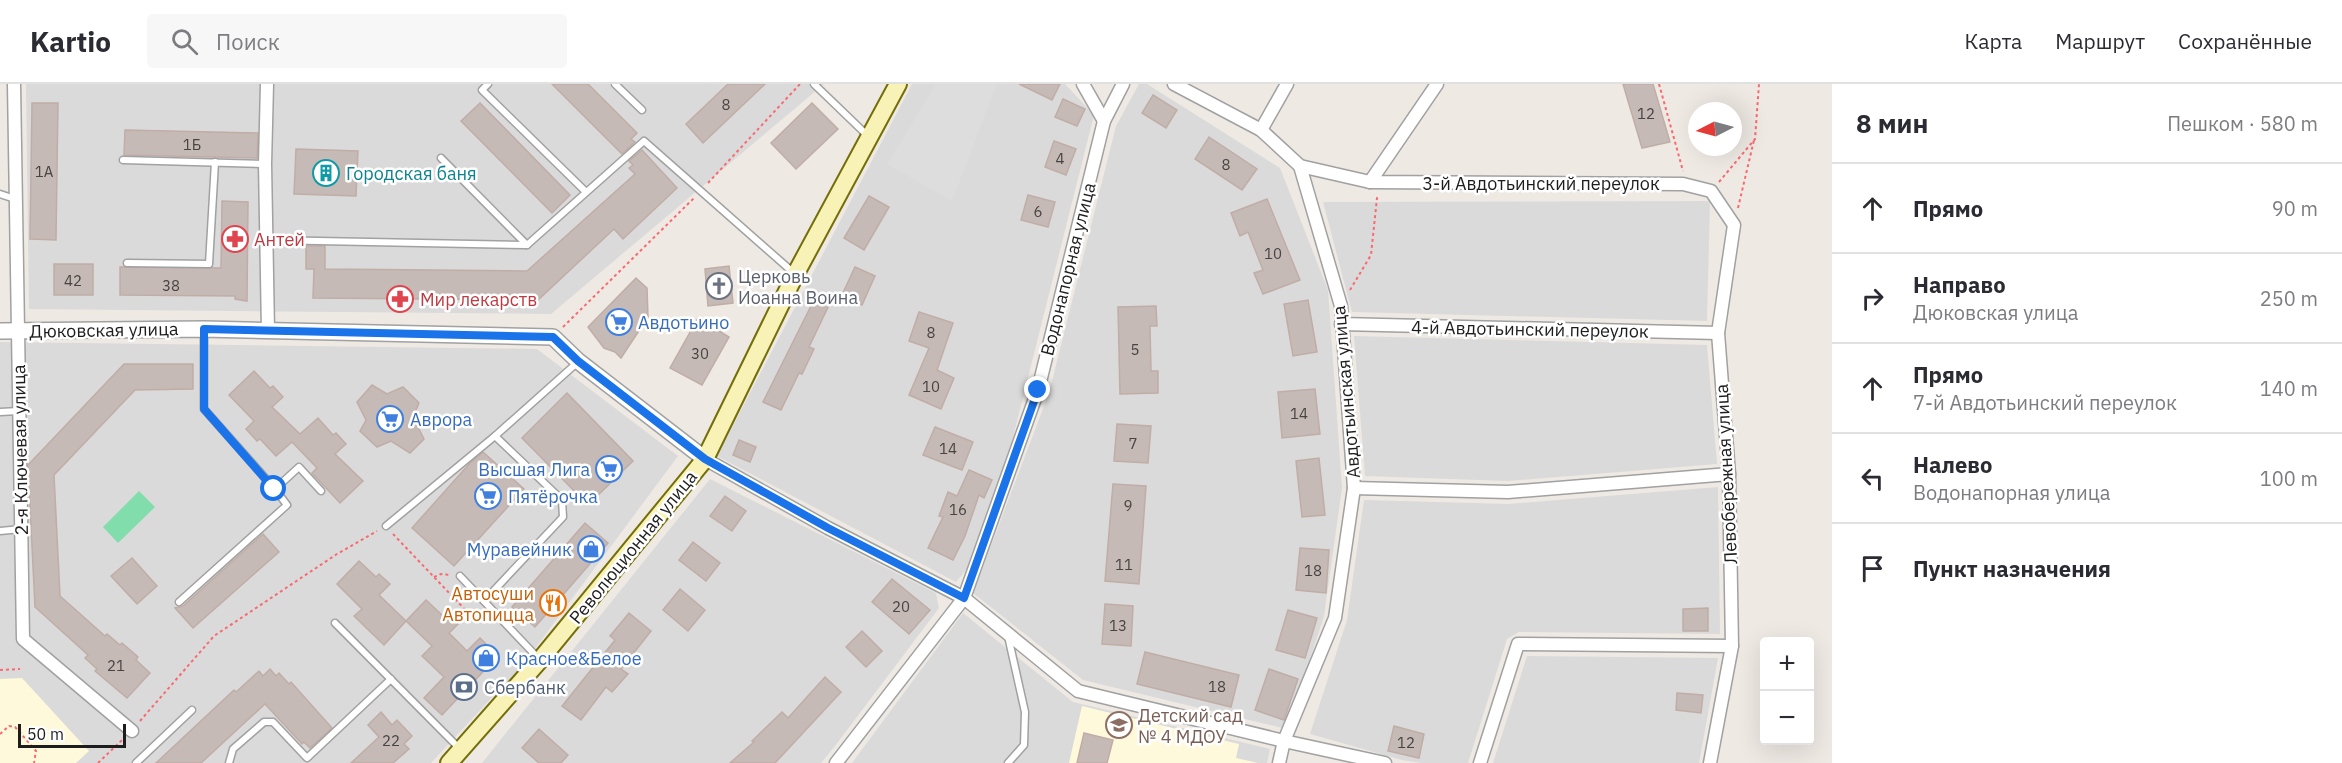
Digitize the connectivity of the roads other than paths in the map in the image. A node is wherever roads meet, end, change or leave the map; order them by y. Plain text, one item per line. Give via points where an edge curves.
1 (14, 84) edge
2 (267, 84) edge
3 (488, 84) edge
4 (615, 84) edge
5 (814, 84) edge
6 (898, 84) edge
7 (1083, 84) edge
8 (1123, 84) edge
9 (1174, 84) edge
10 (1287, 84) edge
11 (1437, 84) edge
12 (642, 110) dead end
13 (1104, 121) junction
14 (1261, 130) junction
15 (869, 137) junction
16 (441, 158) dead end
17 (123, 160) dead end
18 (215, 162) junction
19 (266, 164) junction
20 (1300, 166) junction
21 (1370, 182) junction
22 (586, 192) junction
23 (0, 194) edge
24 (15, 199) junction
25 (1734, 225) joint
26 (267, 240) junction
27 (527, 245) junction
28 (128, 263) dead end
29 (795, 275) junction
30 (1341, 324) junction
31 (204, 329) junction
32 (0, 331) edge
33 (17, 331) junction
34 (268, 331) junction
35 (1718, 333) junction
36 (578, 361) junction
37 (19, 411) junction
38 (0, 412) edge
39 (495, 436) junction
40 (705, 459) junction
41 (1729, 474) junction
42 (1354, 488) junction
43 (274, 489) junction
44 (321, 491) dead end
45 (386, 526) road end
46 (21, 529) junction
47 (0, 531) edge
48 (460, 576) road end
49 (964, 598) junction
50 (179, 602) dead end
51 (484, 602) junction
52 (335, 623) dead end
53 (1006, 631) junction
54 (1732, 646) junction
55 (540, 660) junction
56 (391, 679) junction
57 (192, 710) dead end
58 (132, 731) road end
59 (1284, 741) junction
60 (461, 749) junction
61 (305, 761) edge
62 (136, 763) edge
63 (229, 763) edge
64 (449, 763) edge
65 (836, 763) edge
66 (1008, 763) edge
67 (1279, 763) edge
68 (1385, 763) edge
69 (1480, 763) edge
70 (1710, 763) edge

1 - 24 street, 2-я Ключевая улица
2 - 19 street
3 - 22 lane via 482,90
4 - 12 lane
5 - 15 lane
6 - 15 main road, Революционная улица
7 - 13 street
8 - 13 street, Водонапорная улица
9 - 14 street
10 - 14 street
11 - 21 street
13 - 49 street, Водонапорная улица via 1038,390
14 - 20 street
15 - 29 main road, Революционная улица
16 - 27 lane
17 - 18 lane
18 - 19 lane
18 - 28 lane via 209,264
19 - 26 street
20 - 21 street, 3-й Авдотьинский переулок
20 - 30 street, Авдотьинская улица via 1341,306
21 - 25 street, 3-й Авдотьинский переулок via 1683,184 1712,191
22 - 27 lane
22 - 29 lane via 644,141
23 - 24 lane
24 - 33 street, 2-я Ключевая улица
25 - 35 street, Левобережная улица
26 - 27 lane
26 - 34 street
29 - 40 main road, Революционная улица
30 - 35 street, 4-й Авдотьинский переулок
30 - 42 street, Авдотьинская улица
31 - 33 street, Дюковская улица
31 - 34 street, Дюковская улица
31 - 43 lane via 204,409
32 - 33 street, Дюковская улица
33 - 37 street, 2-я Ключевая улица
34 - 36 street, Дюковская улица via 553,337
35 - 41 street, Левобережная улица
36 - 39 lane
36 - 40 street
37 - 38 lane
37 - 46 street, 2-я Ключевая улица
39 - 45 lane
39 - 51 lane via 562,500 563,517
40 - 49 street
40 - 55 main road, Революционная улица
41 - 42 street via 1508,492
41 - 54 street, Левобережная улица
42 - 59 street, Авдотьинская улица via 1335,618
43 - 44 lane via 299,467
43 - 50 lane via 287,505
46 - 47 lane
46 - 58 street, 2-я Ключевая улица via 24,639
48 - 51 lane
49 - 53 street
49 - 65 street, Водонапорная улица
51 - 55 lane
52 - 56 lane
53 - 59 street via 1078,691
53 - 66 lane via 1025,712 1024,745
54 - 69 street via 1518,644
54 - 70 street, Левобережная улица
55 - 60 main road, Революционная улица
56 - 60 lane
56 - 61 lane
57 - 62 lane
59 - 67 street, Авдотьинская улица
59 - 68 street
60 - 64 main road, Революционная улица
61 - 63 lane via 273,722 264,722 233,749

